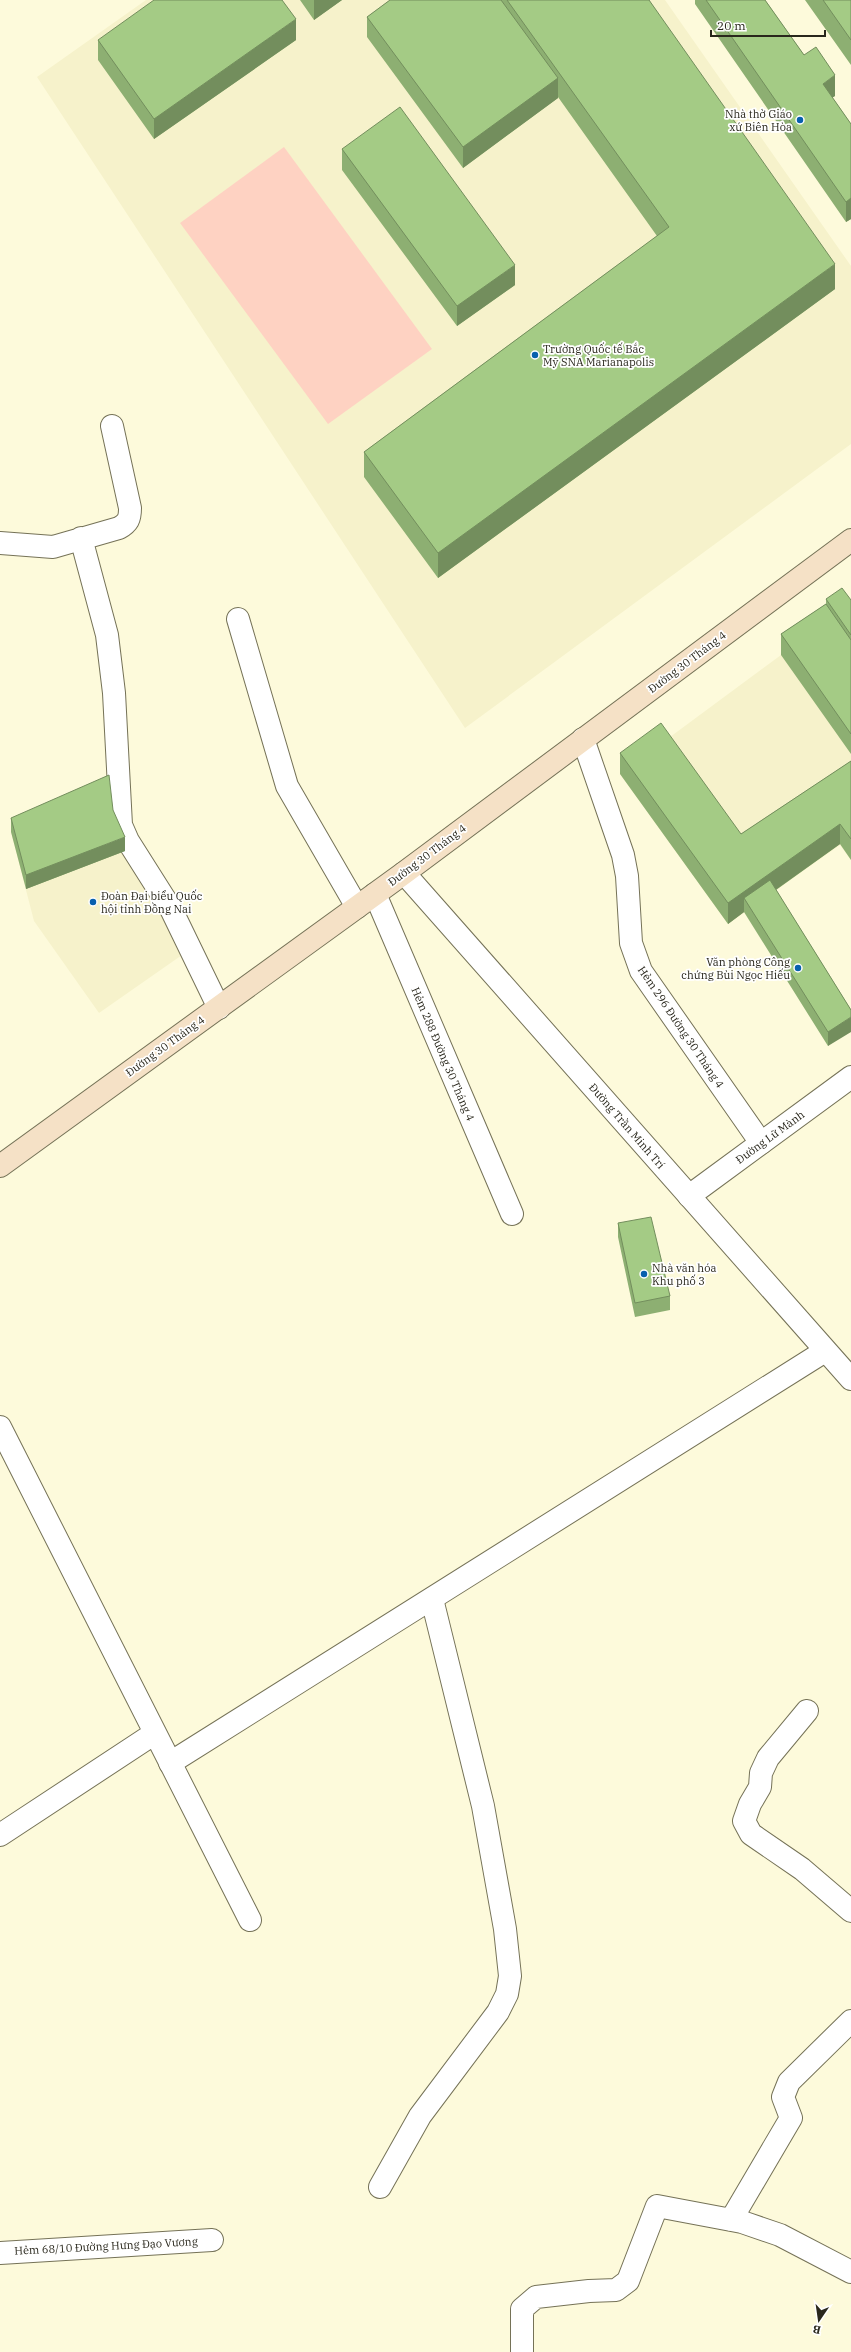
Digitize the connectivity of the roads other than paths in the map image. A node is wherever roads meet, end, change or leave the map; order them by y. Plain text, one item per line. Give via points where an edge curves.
1 (112, 426) dead end
2 (81, 538) junction
3 (851, 540) edge
4 (0, 544) edge
5 (238, 619) dead end
6 (583, 739) junction
7 (404, 873) junction
8 (375, 894) junction
9 (357, 907) junction
10 (219, 1008) junction
11 (851, 1077) edge
12 (761, 1143) junction
13 (0, 1166) edge
14 (689, 1196) junction
15 (512, 1214) dead end
16 (825, 1351) junction
17 (851, 1379) edge
18 (0, 1427) edge
19 (432, 1599) junction
20 (807, 1711) dead end
21 (155, 1733) junction
22 (170, 1763) junction
23 (0, 1835) edge
24 (851, 1911) edge
25 (250, 1920) dead end
26 (851, 2021) edge
27 (380, 2186) dead end
28 (731, 2220) junction
29 (212, 2240) dead end
30 (0, 2253) edge
31 (851, 2272) edge
32 (522, 2352) edge

1 - 2 street via 130,508 129,520 119,528
2 - 4 street via 52,547
2 - 10 street via 107,635 114,692 121,825 128,841 171,909
3 - 6 main road, Đường 30 Tháng 4
5 - 9 street via 287,786
6 - 7 main road, Đường 30 Tháng 4
6 - 12 street, Hẻm 296 Đường 30 Tháng 4 via 623,855 627,876 629,929 641,971
7 - 8 main road, Đường 30 Tháng 4
7 - 14 street, Đường Trần Minh Trí
8 - 9 main road, Đường 30 Tháng 4
8 - 15 street, Hẻm 288 Đường 30 Tháng 4
9 - 10 main road, Đường 30 Tháng 4
10 - 13 main road, Đường 30 Tháng 4
11 - 12 street, Đường Lữ Mành
12 - 14 street, Đường Lữ Mành
14 - 16 street, Đường Trần Minh Trí
16 - 17 street, Đường Trần Minh Trí
16 - 19 street
18 - 21 street
19 - 22 street
19 - 27 street via 483,1806 505,1929 510,1976 507,1994 498,2012 420,2116
20 - 24 street via 768,1758 761,1773 760,1787 750,1804 744,1822 751,1834 802,1868
21 - 22 street
21 - 23 street
22 - 25 street
26 - 28 street via 789,2082 783,2097 791,2118
28 - 31 street via 780,2235
28 - 32 street via 657,2206 628,2281 616,2290 536,2297 522,2309
29 - 30 street, Hẻm 68/10 Đường Hưng Đạo Vương

